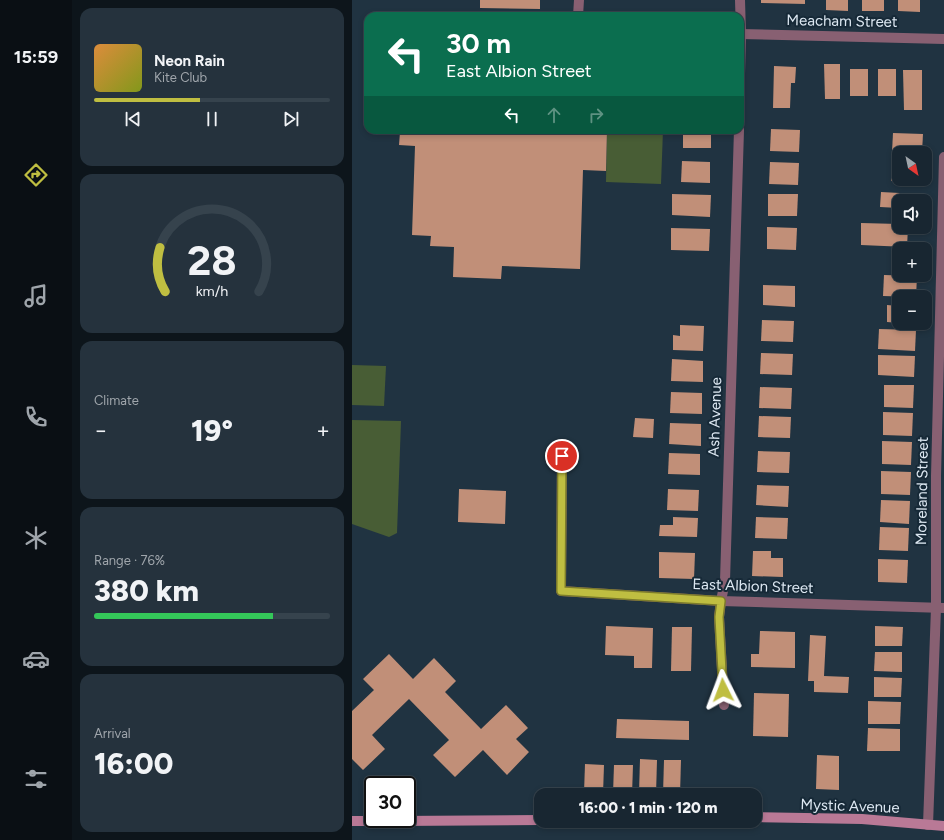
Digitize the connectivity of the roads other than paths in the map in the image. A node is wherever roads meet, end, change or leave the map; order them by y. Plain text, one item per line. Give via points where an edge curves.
1 (579, 0) edge
2 (740, 0) edge
3 (578, 12) edge
4 (740, 12) edge
5 (744, 34) edge
6 (944, 38) edge
7 (739, 134) edge
8 (944, 157) edge
9 (562, 456) dead end
10 (721, 601) junction
11 (940, 608) edge
12 (724, 705) dead end
13 (762, 817) edge
14 (534, 820) edge
15 (352, 821) edge
16 (928, 825) junction
17 (944, 826) edge

1 - 3 street
2 - 4 street
5 - 6 street, Meacham Street
7 - 10 street, Ash Avenue via 725,581
8 - 11 street, Moreland Street via 936,476
9 - 10 street, East Albion Street via 561,591
10 - 11 street, East Albion Street
10 - 12 street, Ash Avenue via 719,617
11 - 16 street, Moreland Street
13 - 16 main road, Mystic Avenue via 862,819
14 - 15 main road
16 - 17 main road, Mystic Avenue

